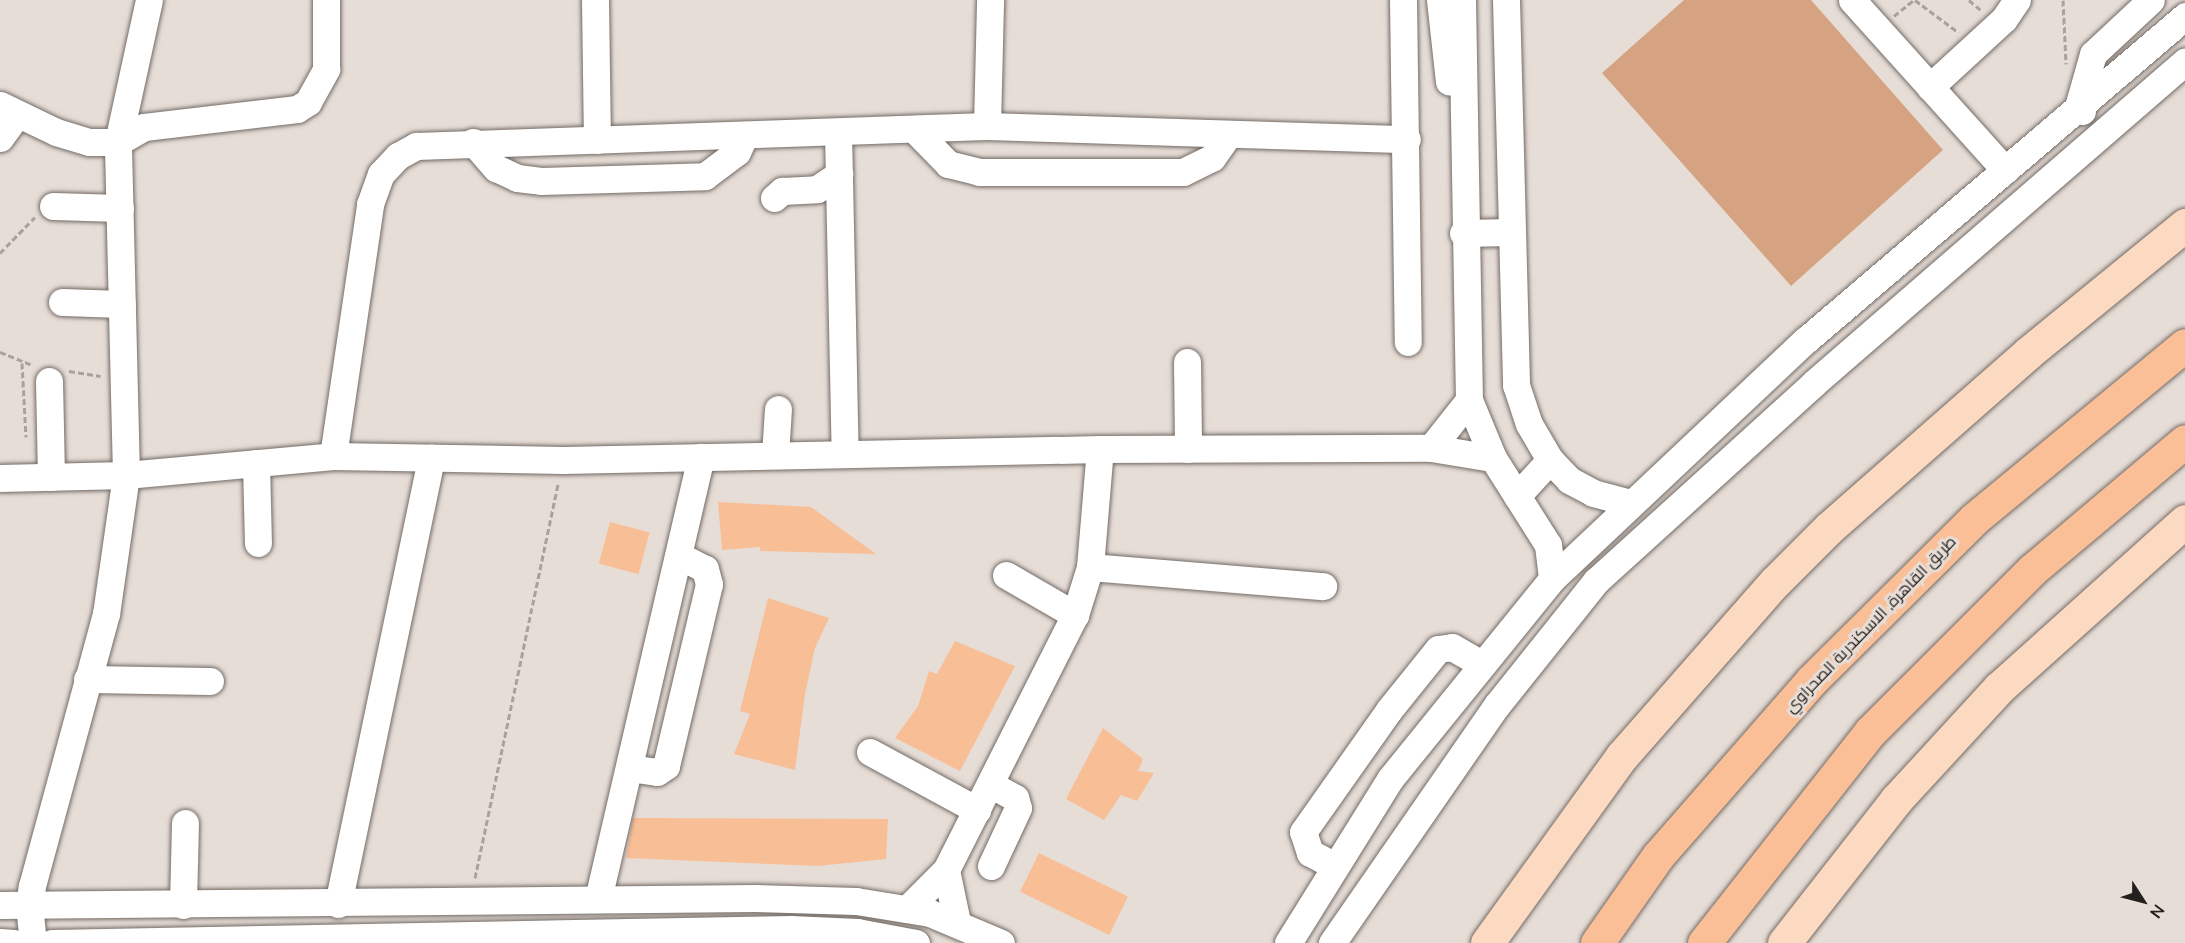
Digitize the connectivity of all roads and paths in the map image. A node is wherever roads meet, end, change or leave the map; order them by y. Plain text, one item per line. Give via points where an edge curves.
1 (149, 0) edge
2 (326, 0) edge
3 (595, 0) edge
4 (990, 0) edge
5 (1403, 0) edge
6 (1440, 0) edge
7 (1462, 0) edge
8 (1506, 0) edge
9 (1852, 0) edge
10 (1915, 0) edge
11 (1969, 0) edge
12 (2017, 0) edge
13 (2063, 0) edge
14 (2143, 3) edge
15 (1982, 11) dead end
16 (2185, 16) edge
17 (1959, 33) dead end
18 (2185, 62) edge
19 (1930, 87) junction
20 (2078, 107) junction
21 (8, 110) edge
22 (1463, 120) junction
23 (987, 126) junction
24 (914, 129) junction
25 (838, 132) junction
26 (1229, 134) junction
27 (2103, 134) junction
28 (745, 135) junction
29 (0, 138) edge
30 (1407, 139) junction
31 (597, 140) junction
32 (118, 142) junction
33 (473, 142) junction
34 (2005, 170) junction
35 (839, 174) junction
36 (774, 198) dead end
37 (120, 208) junction
38 (45, 210) joint
39 (2185, 225) edge
40 (1510, 232) junction
41 (1463, 233) junction
42 (0, 253) edge
43 (62, 302) dead end
44 (122, 304) junction
45 (1408, 342) dead end
46 (2185, 345) edge
47 (1185, 362) dead end
48 (21, 363) dead end
49 (1766, 376) junction
50 (49, 381) dead end
51 (1468, 400) junction
52 (1788, 406) junction
53 (778, 409) dead end
54 (2185, 441) edge
55 (1431, 448) junction
56 (1100, 449) junction
57 (1188, 449) junction
58 (845, 454) junction
59 (776, 455) junction
60 (333, 456) junction
61 (701, 457) junction
62 (430, 458) junction
63 (1493, 458) junction
64 (563, 460) junction
65 (1550, 460) junction
66 (256, 463) junction
67 (126, 475) junction
68 (40, 477) junction
69 (0, 478) edge
70 (1517, 496) junction
71 (1630, 503) junction
72 (2185, 522) edge
73 (258, 543) dead end
74 (2185, 552) edge
75 (678, 555) junction
76 (1090, 567) junction
77 (1006, 575) dead end
78 (1552, 579) junction
79 (1323, 586) dead end
80 (2103, 590) junction
81 (1075, 615) junction
82 (1482, 664) junction
83 (87, 679) junction
84 (210, 681) dead end
85 (1438, 719) junction
86 (1471, 742) junction
87 (870, 752) dead end
88 (629, 768) junction
89 (990, 784) junction
90 (976, 810) junction
91 (185, 823) dead end
92 (40, 862) junction
93 (1333, 865) junction
94 (991, 866) dead end
95 (946, 870) junction
96 (598, 899) junction
97 (29, 904) junction
98 (338, 904) junction
99 (469, 904) junction
100 (0, 905) edge
101 (183, 905) junction
102 (60, 906) junction
103 (907, 909) junction
104 (957, 922) junction
105 (465, 933) junction
106 (719, 937) edge
107 (593, 938) edge
108 (325, 941) edge
109 (0, 942) edge
110 (14, 943) edge
111 (33, 943) edge
112 (52, 943) edge
113 (62, 943) edge
114 (916, 943) edge
115 (1000, 943) edge
116 (1287, 943) edge
117 (1332, 943) edge
118 (1487, 943) edge
119 (1597, 943) edge
120 (1704, 943) edge
121 (1784, 943) edge

1 - 32 street
2 - 32 street via 326,69 308,102 297,109 144,127
3 - 31 street
4 - 23 street
5 - 30 street
6 - 22 street via 1446,66
7 - 22 street
8 - 40 street
9 - 19 street
10 - 17 path
11 - 15 path
12 - 19 street via 2004,19
13 - 20 path via 2066,75
14 - 20 street via 2093,54
16 - 20 street
18 - 27 street
19 - 34 street
20 - 27 street
20 - 34 street
21 - 29 street
21 - 32 street via 88,142
22 - 41 street
23 - 24 street
23 - 26 street
24 - 25 street
24 - 26 street via 948,164 979,172 1183,172 1212,158
25 - 28 street
25 - 35 street
26 - 30 street
27 - 52 street
28 - 31 street
28 - 33 street via 737,152 705,176 553,181 517,178 496,168
30 - 45 street
31 - 33 street
32 - 37 street
33 - 60 street via 416,146 398,156 381,174 370,204
34 - 49 street
35 - 36 street via 817,189 782,191
35 - 58 street
37 - 38 street
37 - 44 street
38 - 42 path
39 - 118 main road via 2028,353 1829,528 1775,582 1622,756
40 - 41 street
40 - 65 street via 1516,385 1529,424
41 - 51 street
43 - 44 street
44 - 67 street
46 - 119 highway, طريق القاهرة, الاسكندرية الصحراوي via 1974,519 1811,681 1658,856
47 - 57 street
48 - 68 path
49 - 52 street
49 - 71 street
50 - 68 street
51 - 55 street
51 - 63 street
52 - 86 street via 1587,591
53 - 59 street
54 - 120 highway via 2032,570 1870,732
55 - 57 street
55 - 63 street
56 - 57 street
56 - 58 street
56 - 76 street
58 - 59 street
59 - 61 street
60 - 62 street
60 - 66 street
61 - 64 street
61 - 75 street
62 - 64 street
62 - 98 street
63 - 70 street
64 - 99 path
65 - 70 street
65 - 71 street via 1569,480 1593,493
66 - 67 street
66 - 73 street
67 - 68 street
67 - 83 street via 106,614
68 - 69 street
70 - 78 street via 1548,545
71 - 78 street
72 - 80 main road
74 - 80 main road
75 - 88 street
75 - 88 street via 705,569 709,584 668,761 657,772
76 - 79 street
76 - 81 street
77 - 81 street
78 - 82 street
80 - 121 main road via 1947,743 1848,858
81 - 89 street
82 - 85 street
82 - 93 street via 1452,647 1438,650 1389,710 1303,832 1310,853
83 - 84 street
83 - 92 street
85 - 86 street
85 - 93 street
86 - 117 street
87 - 90 street
88 - 96 street
89 - 90 street
89 - 94 street via 1014,798 1018,808
90 - 95 street
91 - 101 street
92 - 97 street
92 - 102 street
93 - 116 street
95 - 103 street
95 - 104 street
96 - 99 street
96 - 103 street via 766,898
97 - 100 street
97 - 102 street
97 - 111 street
98 - 99 street
98 - 101 street
99 - 105 street
101 - 102 street
102 - 113 street
103 - 104 street
104 - 115 street
105 - 107 street
105 - 108 street
106 - 107 street
106 - 114 street via 846,932
108 - 113 street
109 - 110 street
112 - 113 street

